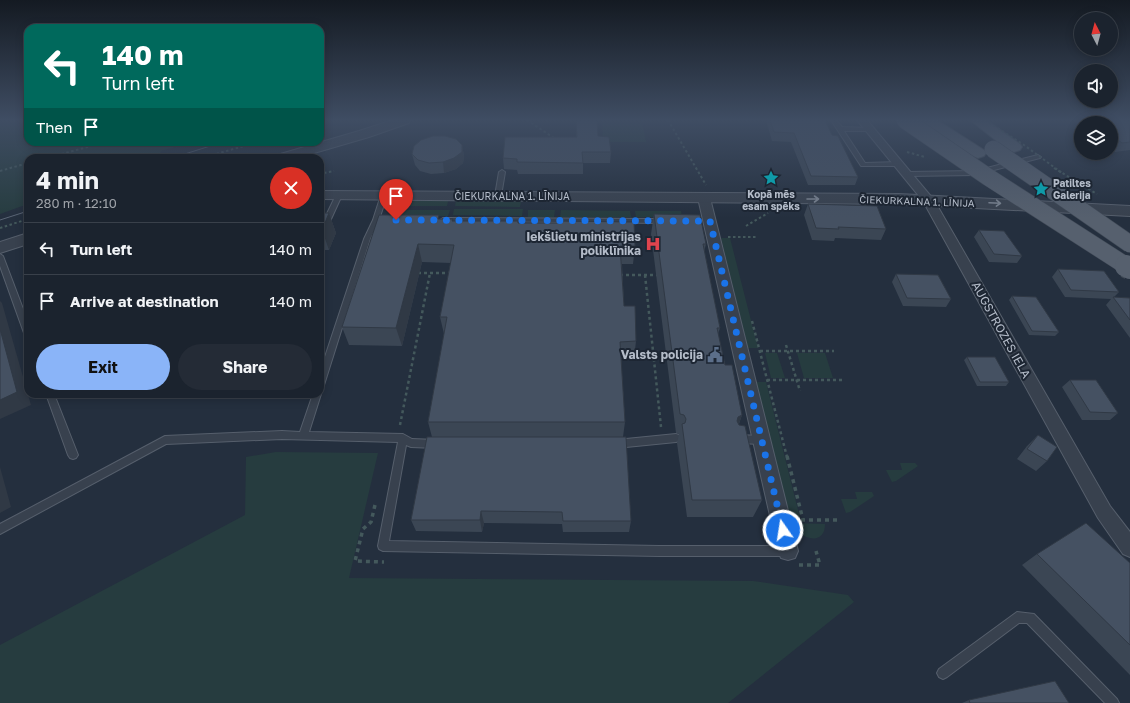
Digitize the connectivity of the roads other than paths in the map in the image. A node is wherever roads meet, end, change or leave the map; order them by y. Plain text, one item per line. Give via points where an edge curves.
1 (855, 153) edge
2 (889, 153) edge
3 (951, 153) edge
4 (978, 153) edge
5 (1000, 153) edge
6 (1021, 153) edge
7 (1038, 157) road end
8 (903, 169) junction
9 (502, 172) edge
10 (705, 192) junction
11 (324, 195) edge
12 (338, 195) junction
13 (384, 195) junction
14 (498, 196) junction
15 (928, 200) junction
16 (1130, 211) edge
17 (435, 220) edge
18 (671, 221) edge
19 (324, 230) edge
20 (1130, 235) edge
21 (24, 242) edge
22 (1130, 244) edge
23 (0, 248) edge
24 (0, 256) edge
25 (1130, 260) edge
26 (1130, 268) edge
27 (24, 322) edge
28 (324, 373) edge
29 (52, 398) edge
30 (316, 398) edge
31 (303, 436) junction
32 (403, 438) junction
33 (676, 438) dead end
34 (736, 439) edge
35 (762, 440) junction
36 (448, 444) edge
37 (608, 444) edge
38 (73, 455) dead end
39 (0, 528) edge
40 (1129, 545) edge
41 (788, 551) joint
42 (944, 673) dead end
43 (1113, 703) edge

1 - 8 lane via 863,165
2 - 8 street, AUGSTROZES IELA
3 - 26 main road, bridge
4 - 25 main road
5 - 22 main road, bridge
6 - 20 main road
7 - 8 lane via 975,173
8 - 15 street, AUGSTROZES IELA
9 - 14 lane
10 - 14 street, ČIEKURKALNA 1. LĪNIJA
10 -> 15 street, ČIEKURKALNA 1. LĪNIJA
10 - 35 street via 706,221
11 - 12 street, ČIEKURKALNA 1. LĪNIJA
12 - 13 street, ČIEKURKALNA 1. LĪNIJA
12 - 19 lane
13 - 14 street, ČIEKURKALNA 1. LĪNIJA
13 - 28 lane via 379,220 367,239
15 -> 16 street, ČIEKURKALNA 1. LĪNIJA
15 - 40 street, AUGSTROZES IELA via 1104,512
17 - 18 lane
21 - 23 street
24 - 27 lane
29 - 38 lane
30 - 31 lane
31 - 32 lane
31 - 39 lane via 165,440
32 - 36 lane via 411,443
32 - 41 lane via 383,546 659,552
33 - 37 lane
34 - 35 lane
35 - 41 street
42 - 43 lane via 1017,617 1024,616 1030,618

